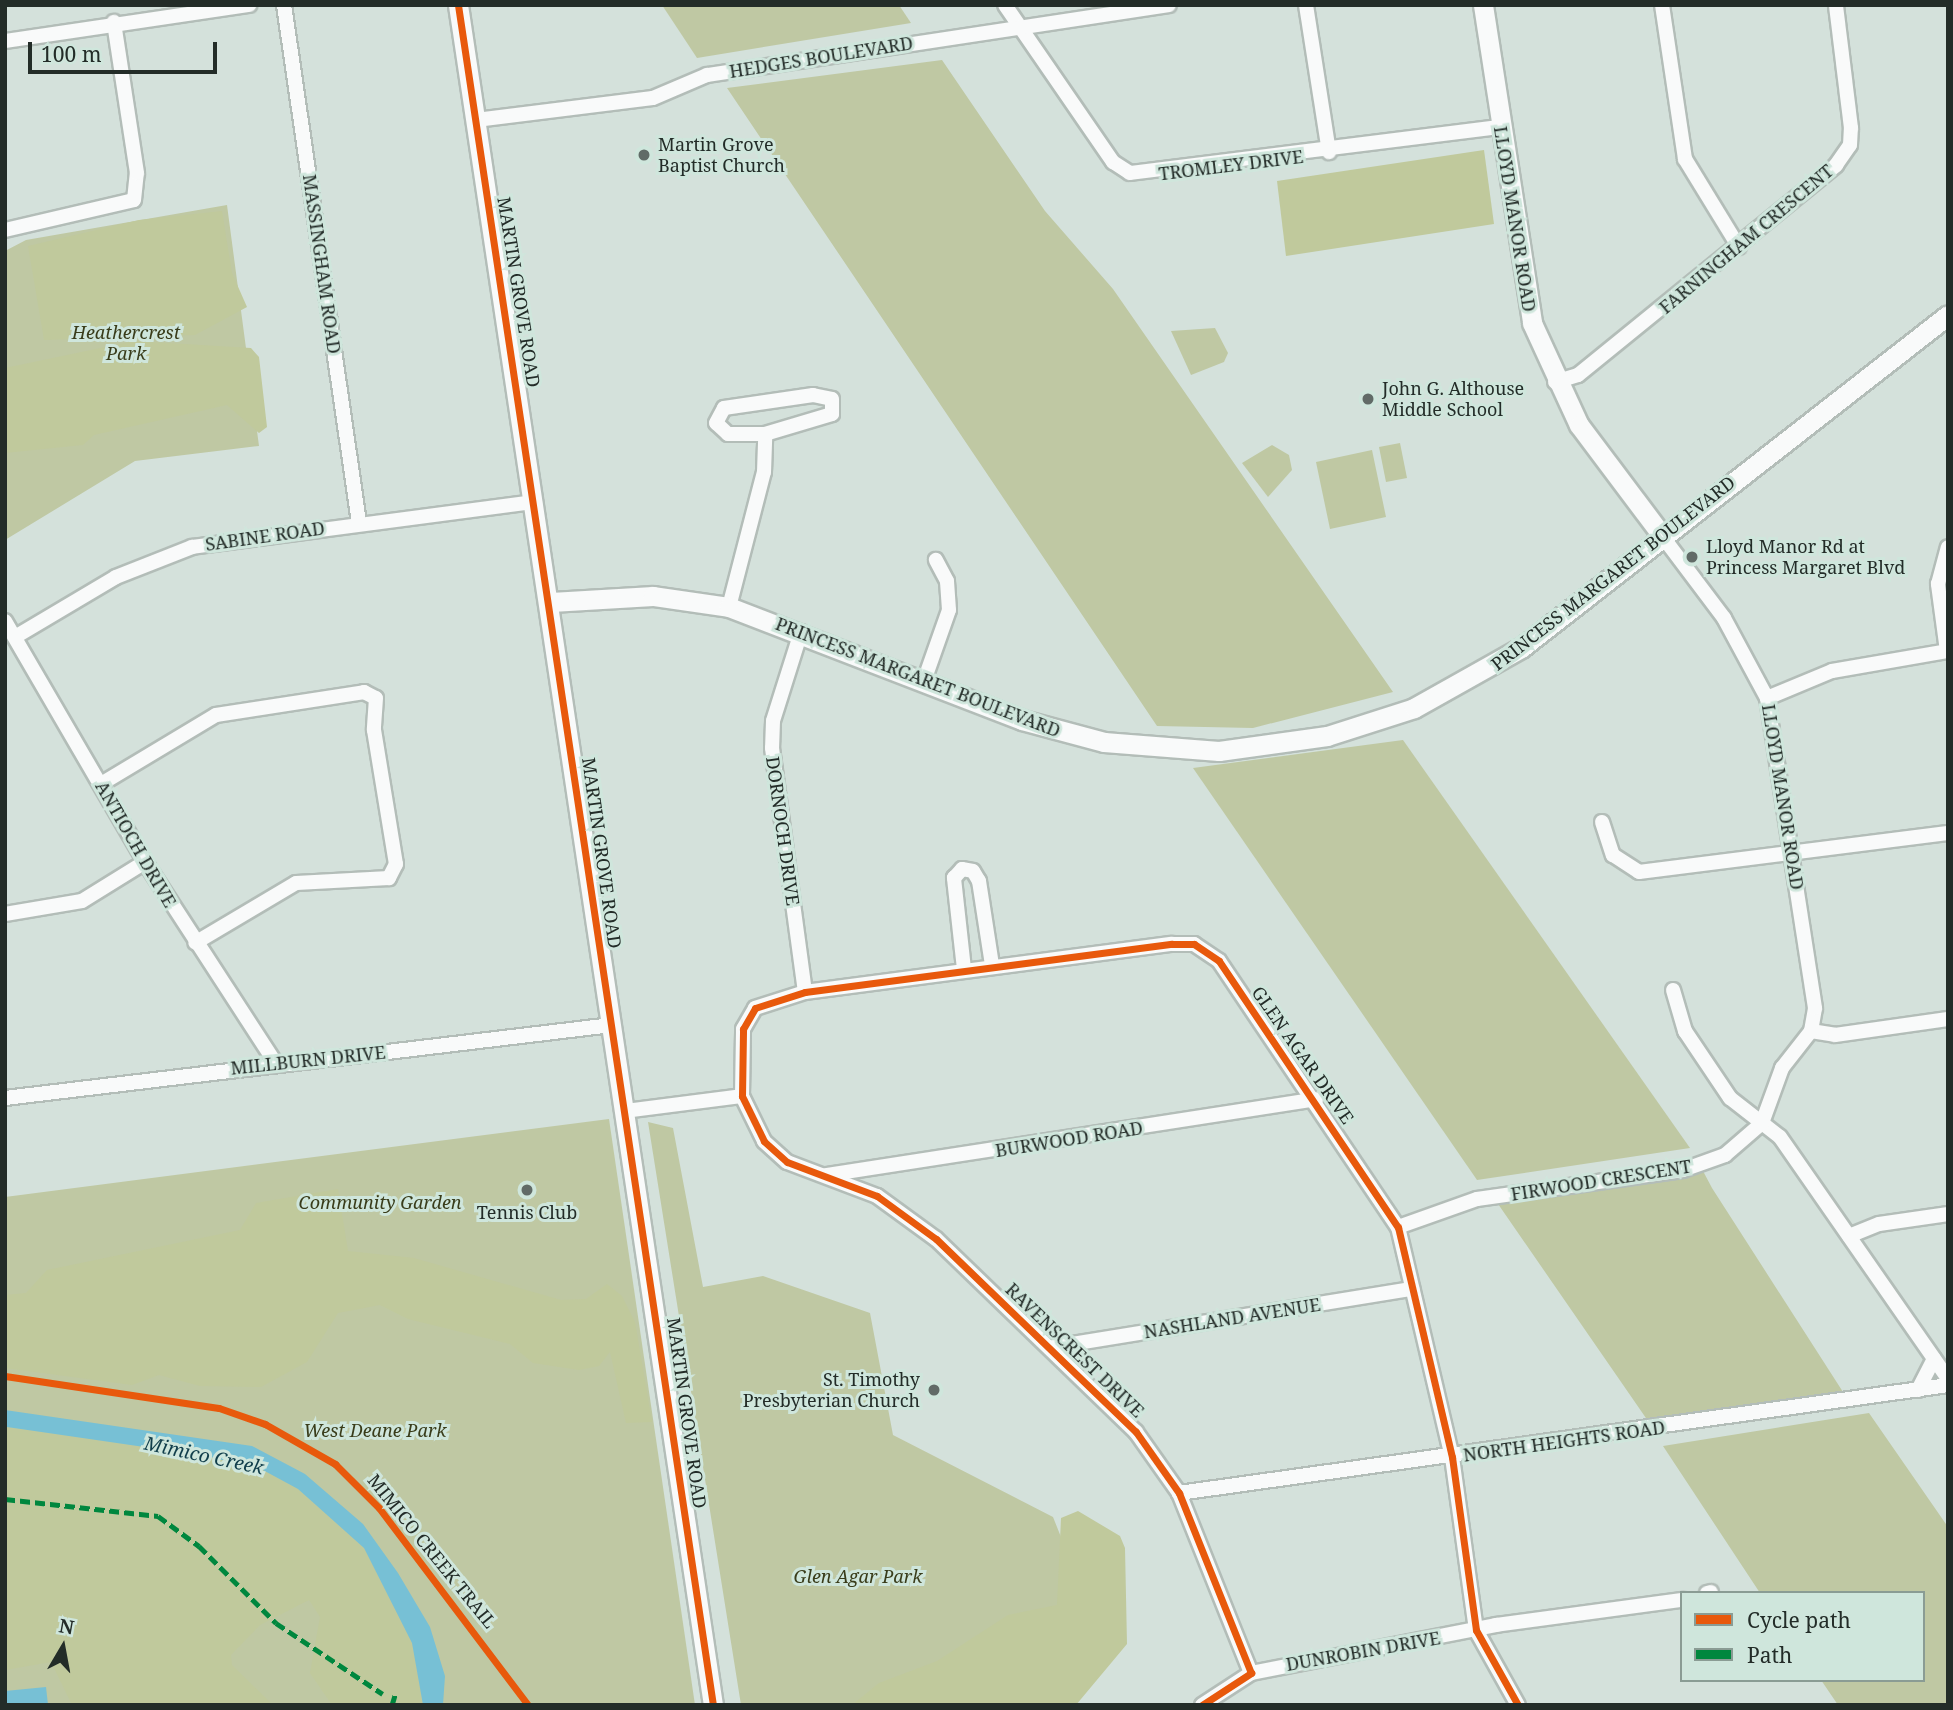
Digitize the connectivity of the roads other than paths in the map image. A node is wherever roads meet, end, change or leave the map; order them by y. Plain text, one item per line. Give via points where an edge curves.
1 (249, 5) edge
2 (284, 5) edge
3 (458, 5) edge
4 (1005, 5) edge
5 (1169, 5) edge
6 (1306, 5) edge
7 (1483, 5) edge
8 (1662, 5) edge
9 (1836, 5) edge
10 (114, 22) junction
11 (1018, 26) junction
12 (5, 41) edge
13 (476, 120) junction
14 (1500, 127) junction
15 (1329, 152) junction
16 (5, 230) edge
17 (1739, 247) junction
18 (1948, 315) edge
19 (1555, 382) junction
20 (765, 434) junction
21 (535, 502) junction
22 (359, 522) junction
23 (1663, 537) junction
24 (1948, 547) edge
25 (936, 560) dead end
26 (551, 602) junction
27 (729, 607) junction
28 (5, 621) edge
29 (801, 632) junction
30 (15, 637) junction
31 (1947, 651) edge
32 (924, 681) junction
33 (1767, 698) junction
34 (101, 783) junction
35 (1602, 822) dead end
36 (1948, 833) edge
37 (1793, 852) junction
38 (145, 862) junction
39 (5, 914) edge
40 (195, 943) junction
41 (992, 965) junction
42 (964, 970) junction
43 (1673, 990) dead end
44 (805, 992) junction
45 (1948, 1018) edge
46 (611, 1026) junction
47 (1811, 1031) junction
48 (275, 1062) junction
49 (743, 1096) junction
50 (5, 1098) edge
51 (1316, 1099) junction
52 (625, 1111) junction
53 (1762, 1123) junction
54 (821, 1175) junction
55 (1948, 1214) edge
56 (1398, 1227) junction
57 (1849, 1236) junction
58 (1412, 1289) junction
59 (1053, 1347) junction
60 (1934, 1359) junction
61 (1948, 1379) edge
62 (1948, 1385) edge
63 (1919, 1390) junction
64 (1452, 1457) junction
65 (1179, 1493) junction
66 (1680, 1600) edge
67 (1476, 1630) junction
68 (1251, 1673) junction
69 (713, 1705) edge
70 (1202, 1705) edge
71 (1518, 1705) edge

1 - 10 street
2 - 22 street, MASSINGHAM ROAD
3 - 13 street, MARTIN GROVE ROAD
4 - 11 street, TROMLEY DRIVE
5 - 11 street, HEDGES BOULEVARD
6 - 15 street
7 - 14 street, LLOYD MANOR ROAD
8 - 17 street via 1685,159
9 - 17 street, FARNINGHAM CRESCENT via 1850,145 1824,177
10 - 12 street
10 - 16 street via 137,173 134,200
11 - 13 street, HEDGES BOULEVARD via 707,75 653,98
11 - 15 street, TROMLEY DRIVE via 1113,162 1130,173
13 - 21 street, MARTIN GROVE ROAD
14 - 15 street, TROMLEY DRIVE
14 - 19 street, LLOYD MANOR ROAD via 1524,294
17 - 19 street, FARNINGHAM CRESCENT via 1578,375
18 - 23 street, PRINCESS MARGARET BOULEVARD
19 - 23 street, LLOYD MANOR ROAD via 1589,442
20 - 20 street via 829,416 835,403 813,396 718,414 720,431
20 - 27 street via 764,472
21 - 22 street, SABINE ROAD
21 - 26 street, MARTIN GROVE ROAD
22 - 30 street, SABINE ROAD via 173,552
23 - 32 street, PRINCESS MARGARET BOULEVARD via 1485,672 1414,708 1308,740 1219,751 1104,742 1022,720
23 - 33 street, LLOYD MANOR ROAD via 1724,618
24 - 31 street via 1938,584
25 - 32 street via 947,581 949,610
26 - 27 street, PRINCESS MARGARET BOULEVARD via 643,596
26 - 46 street, MARTIN GROVE ROAD
27 - 29 street, PRINCESS MARGARET BOULEVARD
28 - 30 street, ANTIOCH DRIVE
29 - 32 street, PRINCESS MARGARET BOULEVARD
29 - 44 street, DORNOCH DRIVE via 773,721 772,748
30 - 34 street, ANTIOCH DRIVE
31 - 33 street via 1832,671
33 - 37 street, LLOYD MANOR ROAD
34 - 38 street, ANTIOCH DRIVE
34 - 40 street via 216,715 364,692 376,698 374,730 396,864 389,878 296,883
35 - 37 street via 1613,855 1639,872
36 - 37 street
37 - 47 street, LLOYD MANOR ROAD via 1815,1008
38 - 39 street via 82,901
38 - 40 street, ANTIOCH DRIVE
40 - 48 street, ANTIOCH DRIVE
41 - 42 street, GLEN AGAR DRIVE
41 - 42 street via 979,881 973,871 962,869 954,878
41 - 51 street, GLEN AGAR DRIVE via 1194,944 1219,961
42 - 44 street, GLEN AGAR DRIVE
43 - 53 street via 1685,1031 1730,1098
44 - 49 street, GLEN AGAR DRIVE via 755,1008 743,1029
45 - 47 street via 1835,1035
46 - 48 street, MILLBURN DRIVE
46 - 52 street, MARTIN GROVE ROAD
47 - 53 street, FIRWOOD CRESCENT via 1782,1068
48 - 50 street, MILLBURN DRIVE
49 - 52 street
49 - 54 street, RAVENSCREST DRIVE via 764,1141 787,1162
51 - 54 street, BURWOOD ROAD
51 - 56 street, GLEN AGAR DRIVE
52 - 69 street, MARTIN GROVE ROAD
53 - 56 street, FIRWOOD CRESCENT via 1740,1146 1683,1170 1477,1199
53 - 57 street via 1780,1137
54 - 59 street, RAVENSCREST DRIVE via 877,1196 936,1239
55 - 57 street via 1879,1224
56 - 58 street, GLEN AGAR DRIVE
57 - 60 street
58 - 59 street, NASHLAND AVENUE
58 - 64 street, GLEN AGAR DRIVE
59 - 65 street, RAVENSCREST DRIVE via 1136,1432
60 - 61 street
60 - 63 street
62 - 63 street, NORTH HEIGHTS ROAD
63 - 64 street, NORTH HEIGHTS ROAD
64 - 65 street, NORTH HEIGHTS ROAD
64 - 67 street, GLEN AGAR DRIVE
65 - 68 street, RAVENSCREST DRIVE
66 - 67 street, DUNROBIN DRIVE
67 - 68 street, DUNROBIN DRIVE
67 - 71 street, GLEN AGAR DRIVE via 1486,1658
68 - 70 street

